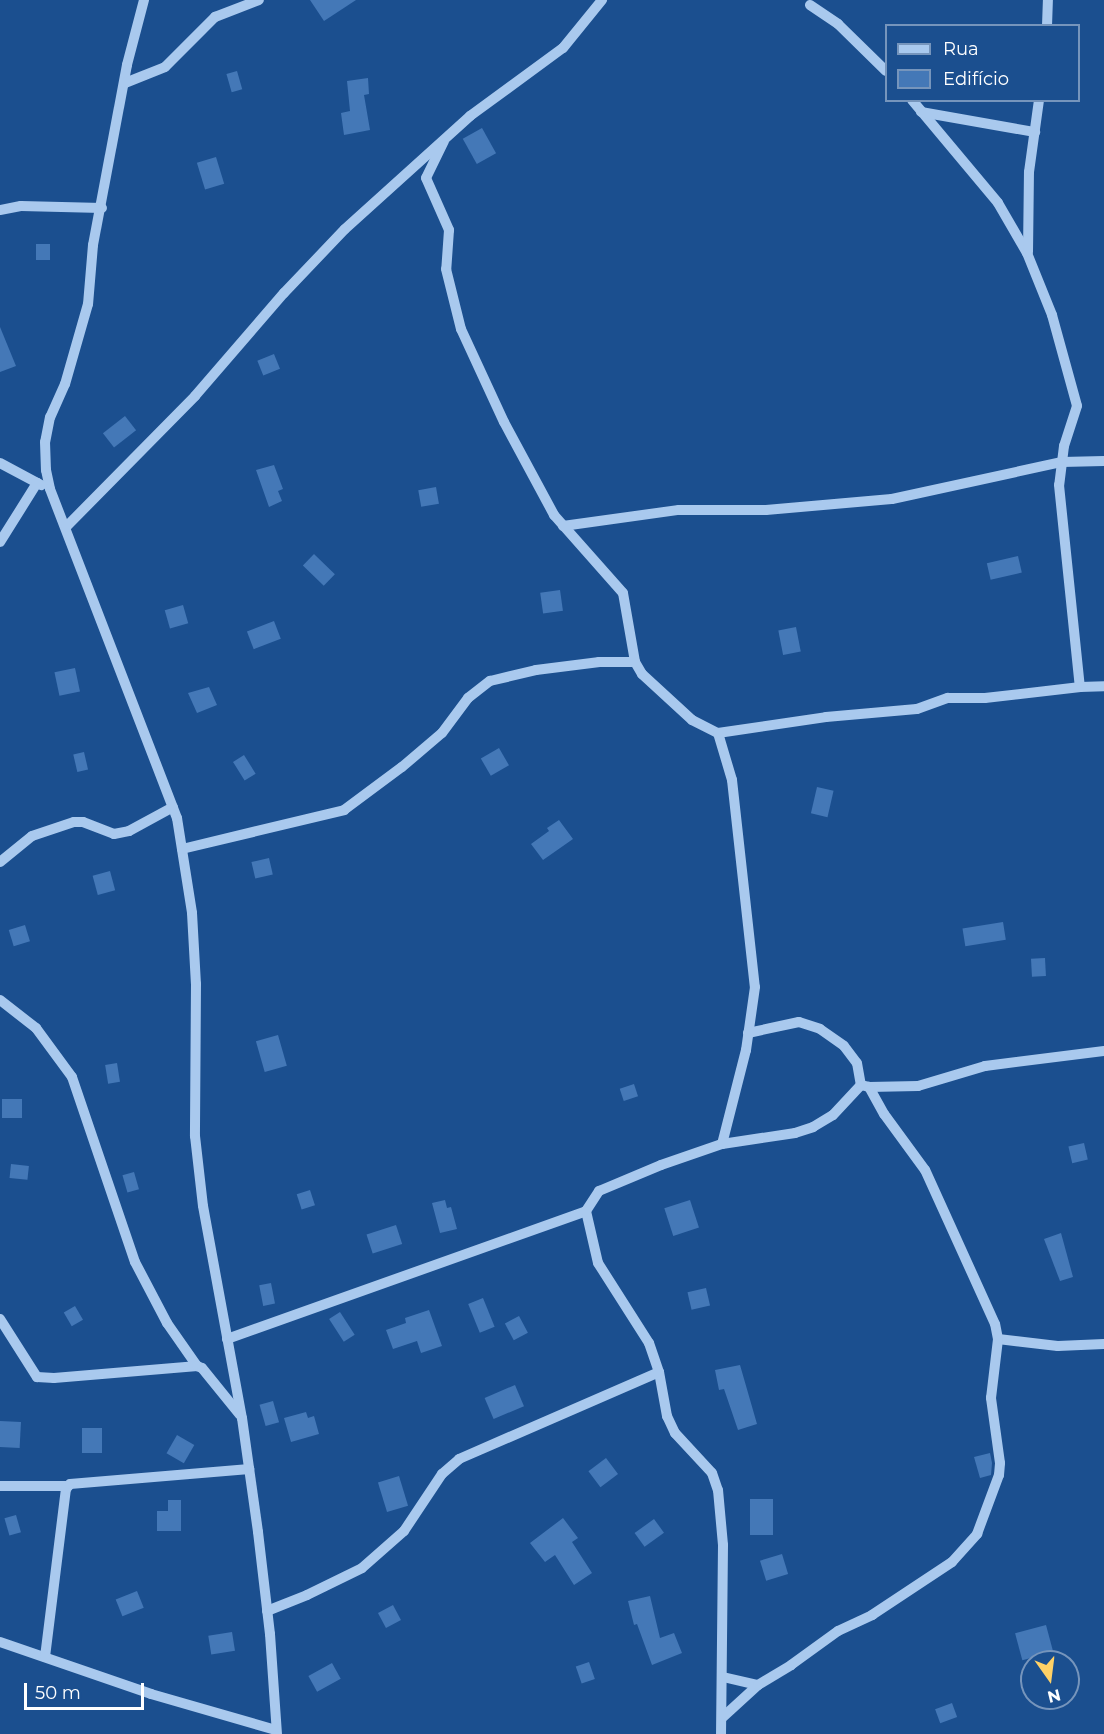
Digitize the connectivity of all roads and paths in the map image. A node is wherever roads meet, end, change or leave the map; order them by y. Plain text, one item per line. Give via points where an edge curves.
1 (144, 0) edge
2 (260, 0) edge
3 (602, 0) edge
4 (1048, 0) edge
5 (810, 5) dead end
6 (1047, 24) edge
7 (885, 70) edge
8 (125, 83) junction
9 (914, 102) edge
10 (1039, 102) edge
11 (921, 112) junction
12 (1035, 132) junction
13 (444, 141) junction
14 (102, 208) junction
15 (0, 210) edge
16 (1028, 253) junction
17 (1104, 461) edge
18 (1062, 462) junction
19 (0, 463) edge
20 (37, 483) junction
21 (50, 489) junction
22 (563, 526) junction
23 (66, 527) junction
24 (0, 542) edge
25 (635, 662) junction
26 (1080, 687) junction
27 (1104, 687) edge
28 (718, 733) junction
29 (173, 807) junction
30 (182, 849) junction
31 (0, 862) edge
32 (0, 1000) edge
33 (748, 1033) junction
34 (1104, 1051) edge
35 (865, 1086) junction
36 (722, 1144) junction
37 (586, 1211) junction
38 (0, 1318) edge
39 (227, 1339) junction
40 (998, 1339) junction
41 (1104, 1344) edge
42 (197, 1366) junction
43 (659, 1372) junction
44 (242, 1418) junction
45 (249, 1469) junction
46 (0, 1486) edge
47 (68, 1486) junction
48 (267, 1611) junction
49 (0, 1642) edge
50 (45, 1658) junction
51 (723, 1677) junction
52 (758, 1685) junction
53 (723, 1717) junction
54 (277, 1732) edge
55 (721, 1734) edge

1 - 8 street
2 - 8 street via 215,17 165,67
3 - 13 street via 562,48 470,116
4 - 6 street
5 - 7 street via 838,24
8 - 14 street
9 - 11 street
10 - 12 street
11 - 12 street
11 - 16 street via 998,203
12 - 16 street via 1029,172
13 - 22 street via 426,178 449,230 446,268 461,329 504,422
13 - 23 street via 317,256 195,396
14 - 15 street via 21,206
14 - 21 street via 81,334 45,441
16 - 18 street via 1053,315 1077,406
17 - 18 street
18 - 22 street via 892,499 765,510 679,510
18 - 26 street via 1059,485
19 - 20 street
20 - 21 street
20 - 24 street
21 - 23 street
22 - 25 street via 623,593
23 - 29 street
25 - 28 street via 668,700 692,720
25 - 30 street via 536,670 490,681 468,698 442,733 344,810
26 - 27 street
26 - 28 street via 985,698 948,698 917,709
28 - 33 street via 732,780 755,987
29 - 30 street
29 - 31 street via 129,831 114,834 74,822 32,836
30 - 39 street via 192,913 196,984 195,1136
32 - 42 street via 36,1028 72,1077 135,1262 167,1323
33 - 35 street via 799,1022 820,1029 844,1046 857,1063
33 - 36 street
34 - 35 street via 985,1066 918,1086
35 - 36 street via 813,1127
35 - 40 street via 925,1170 989,1310
36 - 37 street via 599,1191
37 - 39 street
37 - 43 street via 598,1263 637,1321
38 - 42 street via 37,1377 43,1379
39 - 44 street
40 - 41 street via 1058,1346
40 - 52 street via 991,1398 999,1475 977,1534 931,1578 838,1631
42 - 44 street
43 - 48 street via 459,1459 442,1474 404,1531 362,1568
43 - 51 street via 667,1416 675,1433 712,1473 718,1490 723,1545
44 - 45 street
45 - 47 street via 75,1482
45 - 48 street
46 - 47 street
47 - 50 street
48 - 54 street
49 - 50 street
50 - 54 street
51 - 52 street
51 - 53 street
52 - 53 street
53 - 55 street

